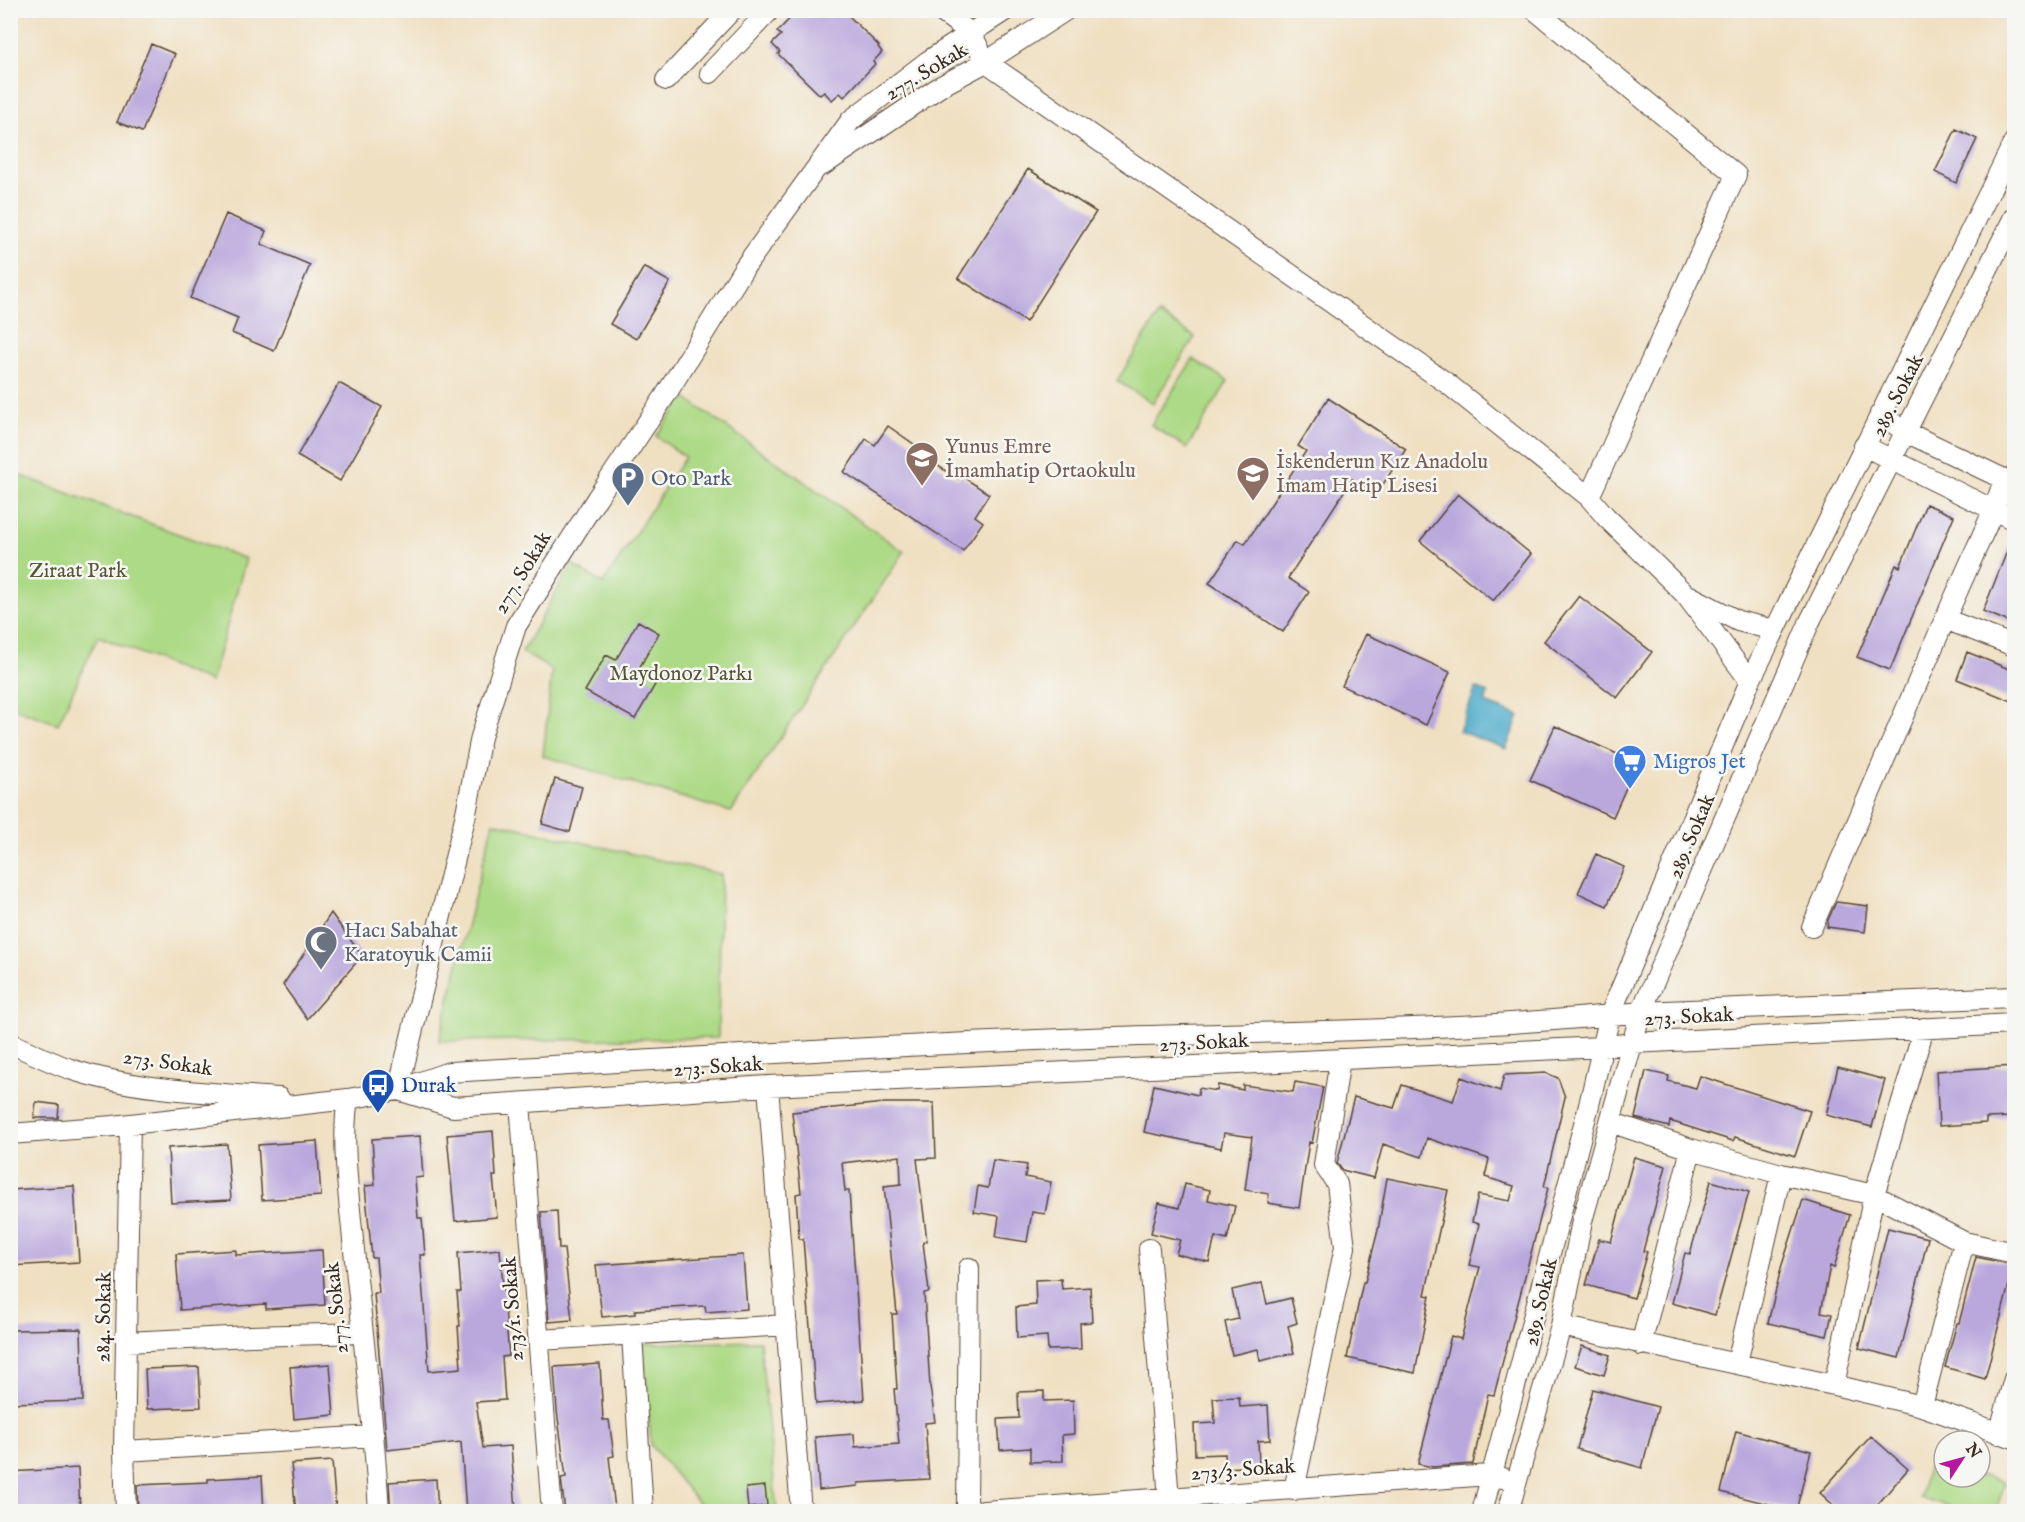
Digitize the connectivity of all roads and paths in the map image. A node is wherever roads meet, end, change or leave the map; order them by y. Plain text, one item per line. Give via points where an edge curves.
1 (732, 10) edge
2 (770, 10) edge
3 (939, 10) edge
4 (1006, 10) edge
5 (1066, 10) edge
6 (1535, 10) edge
7 (716, 28) junction
8 (971, 33) junction
9 (736, 46) junction
10 (986, 62) junction
11 (710, 74) dead end
12 (666, 80) dead end
13 (2014, 142) edge
14 (811, 173) junction
15 (2014, 217) edge
16 (1880, 414) junction
17 (1906, 432) junction
18 (1864, 446) junction
19 (1892, 460) junction
20 (2009, 482) edge
21 (1589, 497) junction
22 (1994, 509) junction
23 (2014, 520) edge
24 (1685, 594) junction
25 (1945, 619) junction
26 (1774, 630) junction
27 (2014, 646) edge
28 (1750, 681) junction
29 (1812, 927) dead end
30 (2014, 997) edge
31 (1641, 1012) junction
32 (1610, 1015) junction
33 (2014, 1024) edge
34 (1924, 1028) junction
35 (10, 1043) edge
36 (1632, 1043) junction
37 (1602, 1047) junction
38 (1340, 1059) junction
39 (768, 1086) junction
40 (398, 1090) junction
41 (348, 1099) junction
42 (325, 1101) junction
43 (520, 1103) junction
44 (1610, 1122) junction
45 (130, 1124) junction
46 (10, 1134) edge
47 (1691, 1149) junction
48 (1781, 1174) junction
49 (1874, 1195) junction
50 (1964, 1242) junction
51 (1149, 1249) dead end
52 (2014, 1253) edge
53 (969, 1268) dead end
54 (786, 1325) junction
55 (1561, 1326) junction
56 (363, 1333) junction
57 (632, 1335) junction
58 (539, 1340) junction
59 (126, 1342) junction
60 (1641, 1345) junction
61 (1737, 1364) junction
62 (2014, 1379) edge
63 (1834, 1385) junction
64 (1922, 1406) junction
65 (374, 1436) junction
66 (2007, 1436) edge
67 (124, 1452) junction
68 (1490, 1475) junction
69 (1517, 1480) junction
70 (1294, 1490) junction
71 (1169, 1499) junction
72 (126, 1512) edge
73 (379, 1512) edge
74 (552, 1512) edge
75 (643, 1512) edge
76 (801, 1512) edge
77 (969, 1512) edge
78 (1482, 1512) edge
79 (1508, 1512) edge

1 - 7 street
2 - 9 street
3 - 8 street
4 - 8 street, 277. Sokak
5 - 10 street, 277. Sokak
6 - 21 street via 1736,175
7 - 9 street
7 - 12 street
8 - 10 street
8 - 14 street, 277. Sokak via 851,120
9 - 11 street
10 - 14 street, 277. Sokak via 941,86
10 - 21 street via 1448,384
13 - 16 street
14 - 40 street, 277. Sokak via 744,268 516,626 481,737 463,830
15 - 17 street, 289. Sokak
16 - 17 street
16 - 18 street
17 - 19 street, 289. Sokak
17 - 20 street
18 - 19 street
18 - 26 street
19 - 22 street
19 - 31 street, 289. Sokak via 1810,621
20 - 22 street
21 - 24 street
22 - 23 street
22 - 25 street
24 - 26 street via 1738,621
24 - 28 street
25 - 27 street
25 - 29 street
26 - 28 street
28 - 32 street
30 - 31 street, 273. Sokak
31 - 32 street, 273. Sokak
31 - 36 street, 289. Sokak
32 - 37 street
32 - 40 street, 273. Sokak via 1340,1032 1115,1037 449,1072
33 - 34 street, 273. Sokak
34 - 36 street, 273. Sokak
34 - 49 street
35 - 42 street, 273. Sokak via 71,1069 123,1082
36 - 37 street, 273. Sokak
36 - 44 street, 289. Sokak
37 - 38 street, 273. Sokak
37 - 68 street
38 - 39 street, 273. Sokak
38 - 70 street via 1324,1165 1337,1184 1345,1246
39 - 43 street, 273. Sokak
39 - 54 street
40 - 41 street, 273. Sokak
40 - 43 street, 273. Sokak via 453,1107
41 - 42 street, 273. Sokak
41 - 56 street, 277. Sokak via 344,1118
42 - 45 street, 273. Sokak
43 - 58 street, 273/1. Sokak
44 - 47 street
44 - 55 street, 289. Sokak via 1582,1221
45 - 46 street, 273. Sokak
45 - 59 street, 284. Sokak
47 - 48 street
47 - 60 street
48 - 49 street
48 - 61 street
49 - 50 street
49 - 63 street
50 - 52 street
50 - 64 street
51 - 71 street
53 - 77 street
54 - 57 street
54 - 76 street
55 - 60 street
55 - 69 street, 289. Sokak
56 - 59 street
56 - 65 street, 277. Sokak
57 - 58 street
57 - 75 street
58 - 74 street, 273/1. Sokak
59 - 67 street, 284. Sokak
60 - 61 street
61 - 63 street
62 - 66 street
63 - 64 street
64 - 66 street
65 - 67 street
65 - 73 street, 277. Sokak
67 - 72 street, 284. Sokak
68 - 69 street, 273/3. Sokak
68 - 70 street, 273/3. Sokak
68 - 78 street
69 - 79 street, 289. Sokak
70 - 71 street, 273/3. Sokak
71 - 77 street, 273/3. Sokak

